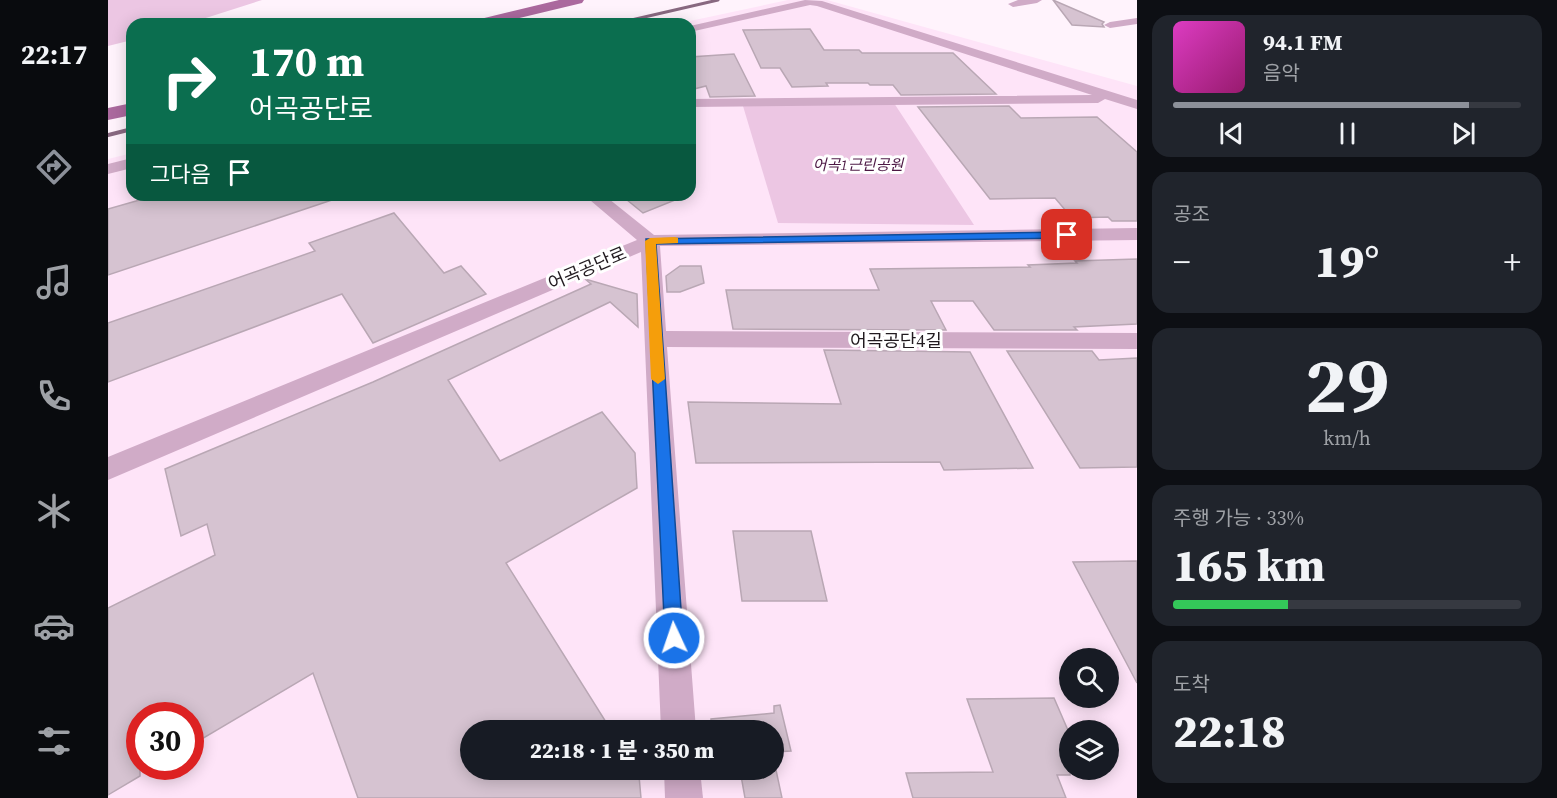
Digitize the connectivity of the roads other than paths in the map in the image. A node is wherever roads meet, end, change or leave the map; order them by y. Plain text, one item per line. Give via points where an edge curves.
1 (577, 0) edge
2 (1036, 0) edge
3 (1013, 4) dead end
4 (502, 18) edge
5 (1137, 21) edge
6 (1110, 25) dead end
7 (696, 27) edge
8 (1119, 99) junction
9 (696, 103) edge
10 (1137, 105) edge
11 (126, 110) edge
12 (108, 114) edge
13 (126, 164) edge
14 (108, 169) edge
15 (600, 201) edge
16 (1137, 234) edge
17 (650, 241) junction
18 (656, 339) junction
19 (1137, 341) edge
20 (108, 469) edge
21 (679, 720) edge
22 (683, 780) edge
23 (684, 798) edge

1 - 4 main road
2 - 3 street
5 - 6 street
7 - 8 street via 818,3
8 - 9 street
8 - 10 street
11 - 12 main road
13 - 14 street
15 - 17 street
16 - 17 street, 어곡공단로
17 - 18 street
17 - 20 street, 어곡공단로
18 - 19 street, 어곡공단4길
18 - 21 street
22 - 23 street

